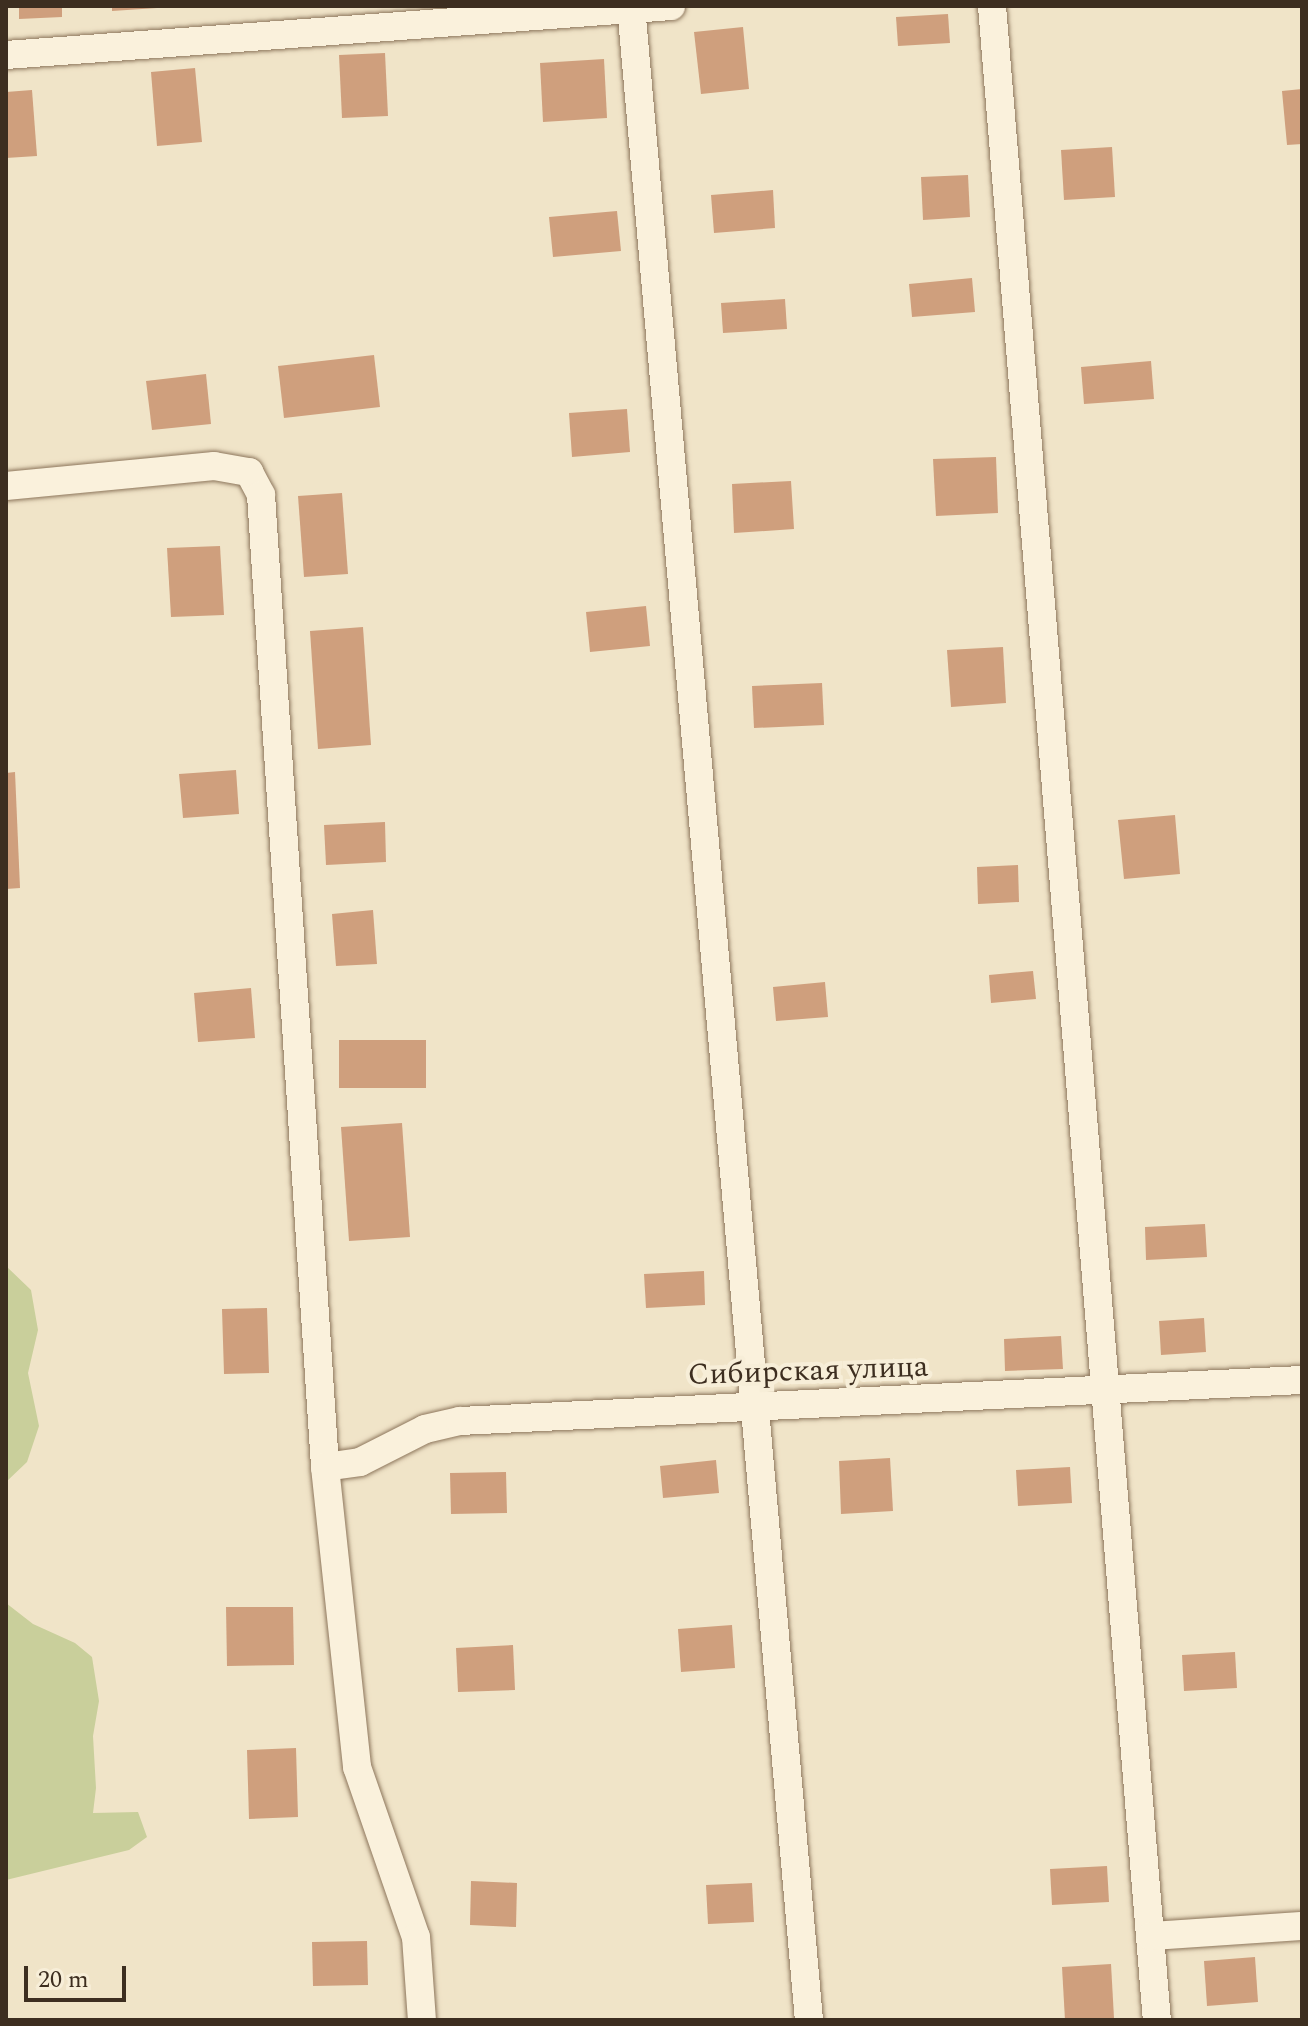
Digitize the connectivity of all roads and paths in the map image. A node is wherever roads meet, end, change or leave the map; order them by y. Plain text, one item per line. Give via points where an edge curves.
1 (671, 6) edge
2 (992, 6) edge
3 (631, 8) edge
4 (6, 55) edge
5 (6, 486) edge
6 (1302, 1380) edge
7 (1106, 1392) junction
8 (755, 1408) junction
9 (325, 1467) junction
10 (1302, 1926) edge
11 (1151, 1936) junction
12 (422, 2020) edge
13 (809, 2020) edge
14 (1157, 2020) edge

1 - 3 street
2 - 7 street
3 - 4 street
3 - 8 street
5 - 9 street via 214,466 249,472 261,495
6 - 7 street, Сибирская улица
7 - 8 street, Сибирская улица
7 - 11 street
8 - 9 street, Сибирская улица via 460,1421 425,1429 360,1462
8 - 13 street
9 - 12 street via 357,1767 416,1937
10 - 11 street
11 - 14 street

